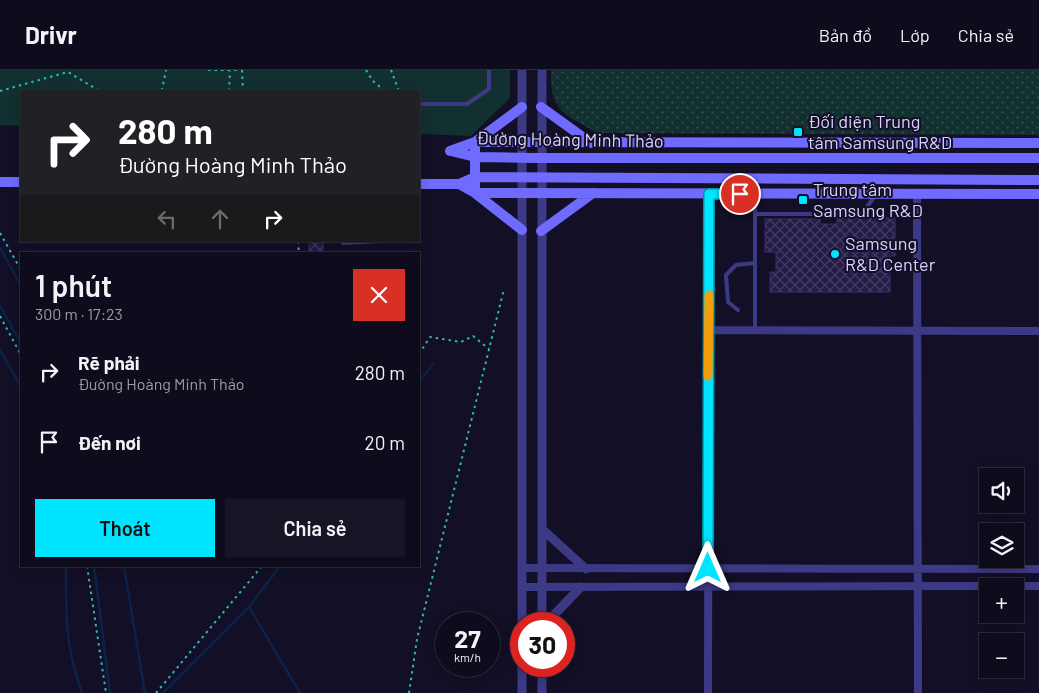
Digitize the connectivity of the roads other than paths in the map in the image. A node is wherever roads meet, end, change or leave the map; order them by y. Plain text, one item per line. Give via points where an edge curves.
1 (489, 70) edge
2 (522, 70) edge
3 (542, 70) edge
4 (420, 104) edge
5 (522, 107) junction
6 (541, 107) junction
7 (475, 142) junction
8 (522, 143) junction
9 (541, 143) junction
10 (591, 143) junction
11 (1039, 143) edge
12 (475, 157) junction
13 (522, 158) junction
14 (541, 158) junction
15 (592, 158) junction
16 (1039, 158) edge
17 (475, 178) junction
18 (522, 178) junction
19 (541, 178) junction
20 (593, 179) junction
21 (1039, 180) edge
22 (0, 182) edge
23 (20, 182) edge
24 (420, 184) edge
25 (459, 184) junction
26 (475, 193) junction
27 (522, 193) junction
28 (541, 193) junction
29 (593, 194) junction
30 (709, 194) junction
31 (756, 194) junction
32 (876, 194) junction
33 (917, 194) junction
34 (1039, 194) edge
35 (756, 214) junction
36 (522, 230) junction
37 (541, 231) junction
38 (362, 242) edge
39 (343, 243) dead end
40 (755, 263) junction
41 (738, 310) dead end
42 (708, 330) junction
43 (755, 330) junction
44 (917, 331) junction
45 (1039, 331) edge
46 (542, 528) junction
47 (522, 568) junction
48 (708, 568) junction
49 (918, 568) junction
50 (1039, 568) edge
51 (542, 569) junction
52 (586, 569) junction
53 (708, 586) junction
54 (979, 586) edge
55 (1024, 586) edge
56 (1039, 586) edge
57 (522, 587) junction
58 (542, 587) junction
59 (581, 587) junction
60 (918, 587) junction
61 (522, 612) edge
62 (543, 612) edge
63 (556, 612) edge
64 (522, 677) edge
65 (542, 677) edge
66 (522, 693) edge
67 (542, 693) edge
68 (708, 693) edge
69 (918, 693) edge

1 - 4 lane via 488,89 467,104
2 - 5 street
3 - 6 street
5 - 7 main road
5 - 8 street
6 - 9 street
6 - 10 main road
7 - 8 main road, Đường Hoàng Minh Thảo
7 - 12 main road
7 - 12 main road, Đường Hoàng Minh Thảo via 450,151
8 - 9 main road, Đường Hoàng Minh Thảo
8 - 13 street
9 - 10 main road, Đường Hoàng Minh Thảo
9 - 14 street
10 - 11 main road, Đường Hoàng Minh Thảo
10 - 15 main road
12 - 13 main road, Đường Hoàng Minh Thảo
12 - 17 main road
13 - 14 main road, Đường Hoàng Minh Thảo
13 - 18 street
14 - 15 main road, Đường Hoàng Minh Thảo
14 - 19 street
15 - 16 main road, Đường Hoàng Minh Thảo
17 - 18 main road
17 - 25 main road
17 - 26 main road
18 - 19 main road
18 - 27 street
19 - 20 main road
19 - 28 street
20 - 21 main road
20 - 29 main road
22 - 23 main road
24 - 25 main road
25 - 26 main road
26 - 27 main road
26 - 36 main road
27 - 28 main road
27 - 36 street
28 - 29 main road
28 - 37 street
29 - 30 main road
29 - 37 main road
30 - 31 main road
30 - 42 street
31 - 32 main road
31 - 35 lane
32 - 33 main road
32 - 35 lane via 863,212 857,214
33 - 34 main road
33 - 44 street
35 - 40 lane
36 - 47 street
37 - 46 street
38 - 39 lane
40 - 41 lane via 736,265 727,272 726,296 732,307
40 - 43 lane
42 - 43 street
42 - 48 street
43 - 44 street
44 - 45 street
44 - 49 street
46 - 51 street
46 - 52 street
47 - 51 street
47 - 57 street
48 - 49 street
48 - 52 street
48 - 53 street
49 - 50 street
49 - 60 street
51 - 52 street
51 - 58 street
53 - 59 street
53 - 60 street
53 - 68 street
54 - 60 street
55 - 56 street
57 - 58 street
57 - 61 street
58 - 59 street
58 - 62 street
59 - 63 street
60 - 69 street
64 - 66 street
65 - 67 street

